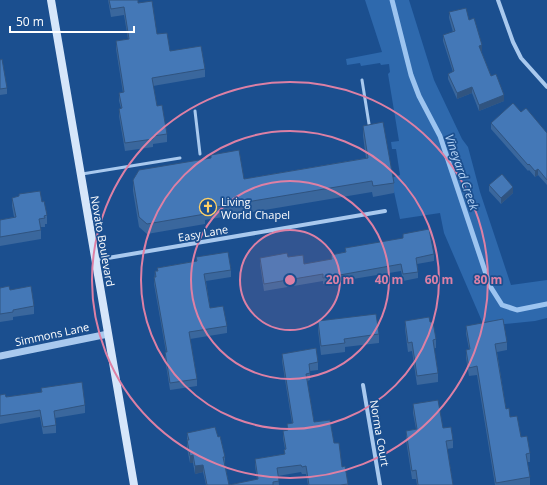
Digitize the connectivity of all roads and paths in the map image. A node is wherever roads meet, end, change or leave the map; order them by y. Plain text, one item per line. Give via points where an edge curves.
1 (51, 0) edge
2 (498, 0) edge
3 (362, 80) dead end
4 (547, 87) edge
5 (195, 111) dead end
6 (369, 124) edge
7 (200, 154) dead end
8 (180, 158) dead end
9 (81, 174) junction
10 (384, 211) dead end
11 (95, 260) junction
12 (108, 334) junction
13 (0, 356) edge
14 (363, 385) dead end
15 (134, 485) edge
16 (380, 485) edge

1 - 9 main road, Novato Boulevard
2 - 4 street via 521,58
3 - 6 lane
5 - 7 lane
8 - 9 lane
9 - 11 main road, Novato Boulevard
10 - 11 street, Easy Lane
11 - 12 main road, Novato Boulevard
12 - 13 street, Simmons Lane
12 - 15 main road, Novato Boulevard
14 - 16 street, Norma Court

